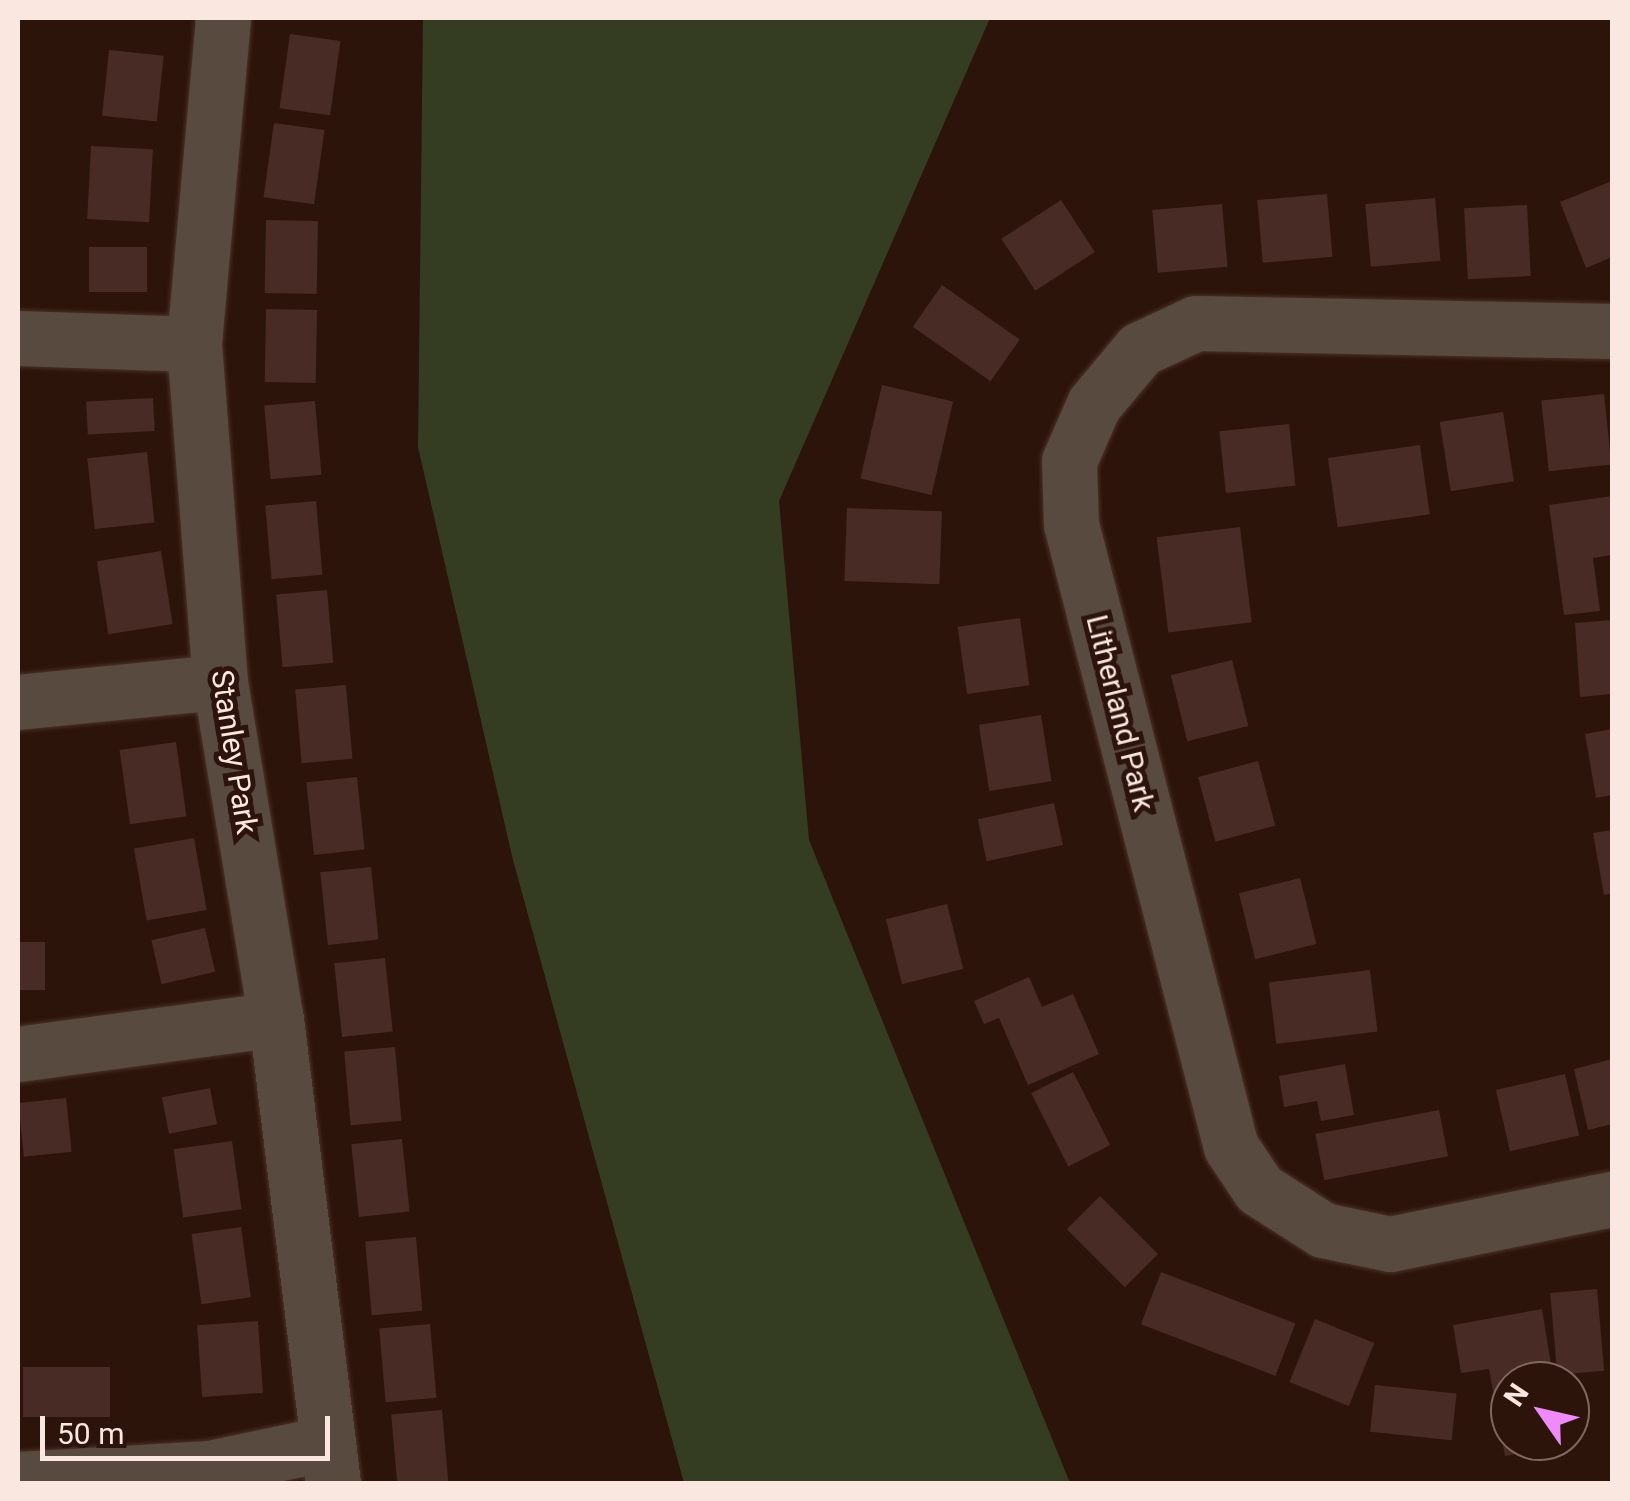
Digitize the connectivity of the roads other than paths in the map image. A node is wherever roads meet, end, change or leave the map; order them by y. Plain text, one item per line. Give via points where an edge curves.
1 (223, 18) edge
2 (1612, 330) edge
3 (18, 338) edge
4 (194, 344) junction
5 (220, 682) junction
6 (18, 702) edge
7 (276, 1019) junction
8 (18, 1054) edge
9 (1612, 1199) edge
10 (330, 1463) edge
11 (18, 1479) edge

1 - 4 street, Stanley Park
2 - 9 street, Litherland Park via 1196,322 1140,348 1094,404 1069,461 1071,524 1226,1128 1258,1189 1323,1230 1390,1244
3 - 4 street
4 - 5 street, Stanley Park
5 - 6 street
5 - 7 street, Stanley Park
7 - 8 street
7 - 10 street, Stanley Park
10 - 11 street

